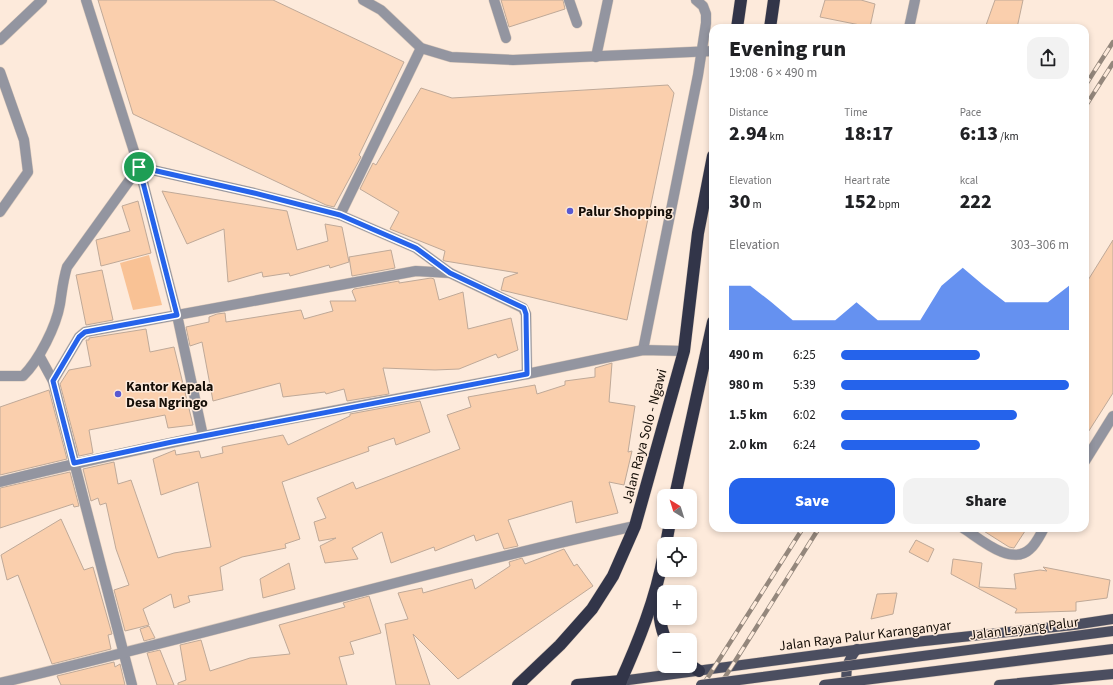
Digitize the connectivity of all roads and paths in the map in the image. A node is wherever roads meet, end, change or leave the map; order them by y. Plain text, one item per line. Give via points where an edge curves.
1 (42, 0) edge
2 (86, 0) edge
3 (364, 0) edge
4 (494, 0) edge
5 (569, 0) edge
6 (608, 0) edge
7 (696, 0) edge
8 (741, 0) edge
9 (774, 0) edge
10 (915, 0) edge
11 (576, 23) dead end
12 (738, 24) edge
13 (771, 24) edge
14 (910, 24) edge
15 (506, 38) dead end
16 (0, 40) edge
17 (422, 48) junction
18 (702, 51) junction
19 (709, 51) edge
20 (596, 57) junction
21 (0, 72) edge
22 (139, 167) junction
23 (709, 177) edge
24 (0, 212) edge
25 (340, 215) junction
26 (450, 273) junction
27 (177, 315) junction
28 (709, 340) edge
29 (643, 350) junction
30 (684, 351) junction
31 (40, 357) junction
32 (527, 374) junction
33 (0, 376) edge
34 (53, 381) junction
35 (1113, 416) edge
36 (1109, 432) edge
37 (203, 436) junction
38 (1089, 456) edge
39 (74, 463) junction
40 (0, 482) edge
41 (677, 489) edge
42 (635, 526) junction
43 (969, 532) edge
44 (1041, 532) edge
45 (659, 577) edge
46 (660, 577) edge
47 (1113, 619) edge
48 (1113, 631) edge
49 (663, 633) edge
50 (857, 649) junction
51 (1113, 649) edge
52 (124, 654) junction
53 (697, 668) edge
54 (669, 673) edge
55 (1113, 674) edge
56 (1079, 682) edge
57 (0, 683) edge
58 (620, 683) edge
59 (132, 685) edge
60 (518, 685) edge
61 (577, 685) edge
62 (701, 685) edge
63 (824, 685) edge
64 (847, 685) edge
65 (1000, 685) edge

1 - 16 street
2 - 22 street
3 - 17 street via 381,10
4 - 15 street
5 - 11 street
6 - 20 street
7 - 18 street via 703,6 706,14
8 - 12 highway
9 - 13 highway
10 - 14 street
17 - 20 street via 464,59
17 - 25 street
18 - 19 street
18 - 20 street
18 - 29 street
21 - 24 street via 24,140 28,172
22 - 25 street
22 - 27 street
22 - 31 street via 67,267 58,312
23 - 30 highway, Jalan Raya Solo - Ngawi via 698,233
25 - 26 street via 416,248
26 - 27 street via 416,272
26 - 32 street via 524,308
27 - 34 street via 85,332 79,337
27 - 37 street
28 - 41 highway
29 - 30 street
29 - 32 street
30 - 42 highway, Jalan Raya Solo - Ngawi
31 - 33 street via 24,376
31 - 34 street
32 - 37 street
34 - 39 street
35 - 36 street
36 - 38 street
37 - 39 street
39 - 40 street
39 - 52 street
42 - 52 street via 522,551
42 - 60 highway, Jalan Raya Solo - Ngawi via 621,559 592,609 560,645
43 - 44 street via 1002,553 1012,555 1029,550
45 - 58 highway via 638,644
46 - 49 highway via 658,605
47 - 50 main road, Jalan Raya Palur Karanganyar via 1073,626
48 - 62 main road, Jalan Layang Palur, bridge
50 - 53 main road, Jalan Raya Palur Karanganyar
50 - 64 main road via 848,660
51 - 63 main road, bridge
52 - 57 street
52 - 59 street
54 - 58 main road, Jalan Raya Palur Karanganyar
55 - 56 main road
56 - 65 main road
58 - 61 highway

